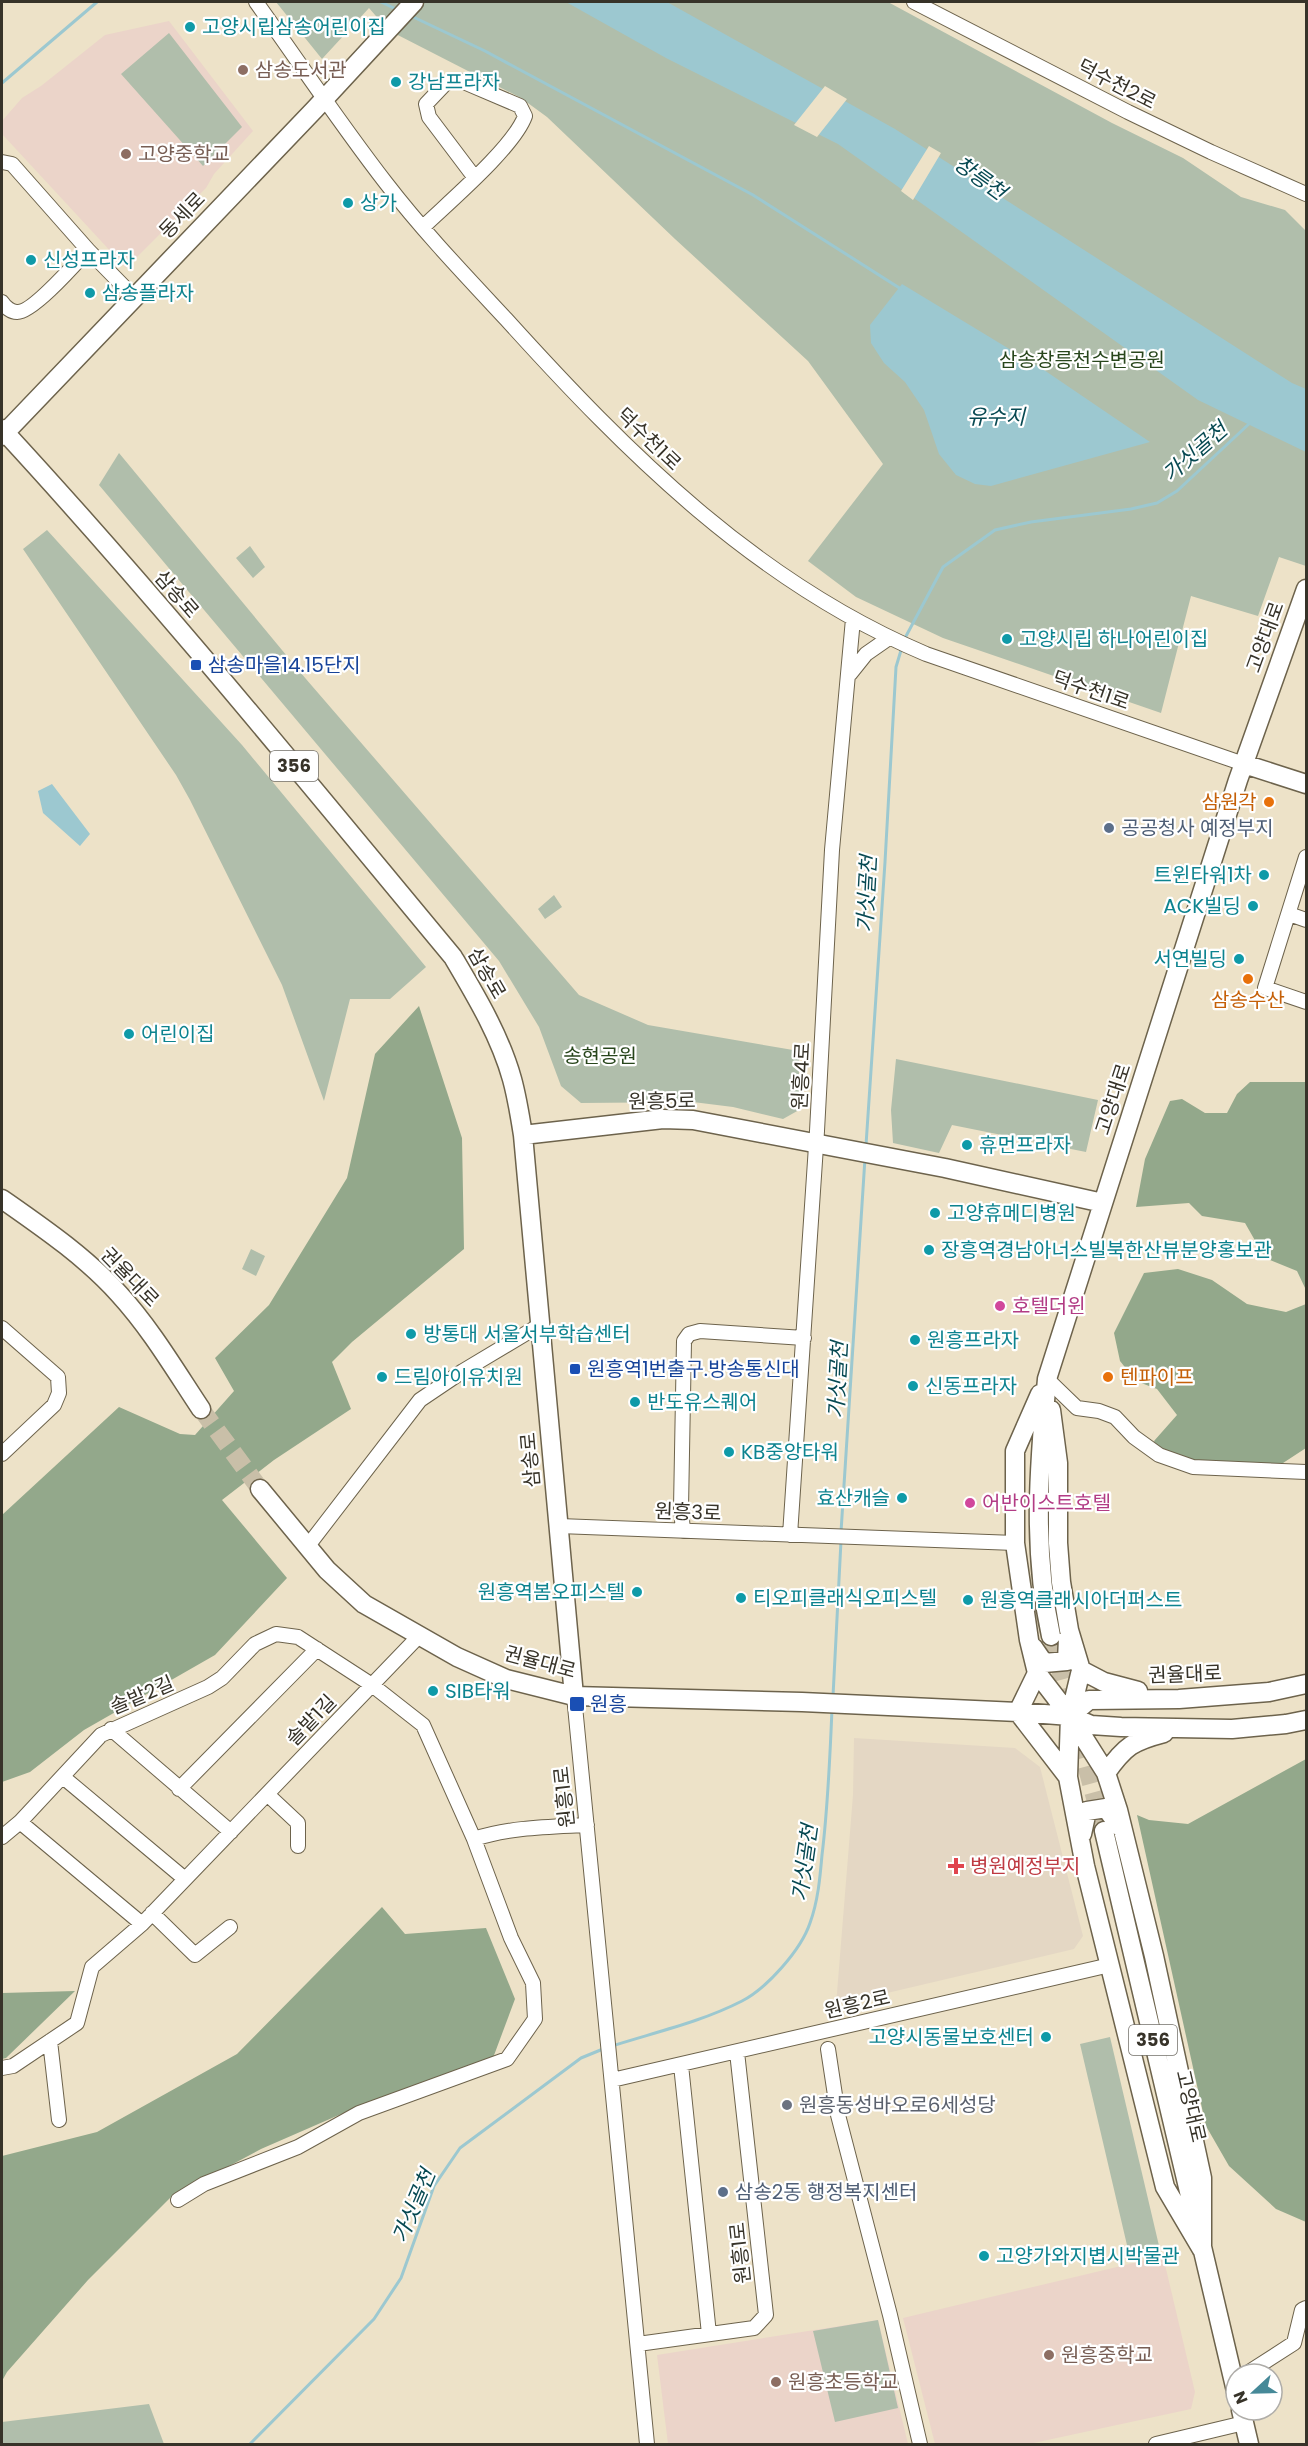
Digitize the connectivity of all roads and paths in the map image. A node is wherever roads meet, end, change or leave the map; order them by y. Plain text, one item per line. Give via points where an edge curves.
1 (256, 2) edge
2 (414, 2) edge
3 (914, 2) edge
4 (324, 97) junction
5 (2, 162) edge
6 (475, 178) junction
7 (1305, 189) edge
8 (423, 227) junction
9 (88, 250) junction
10 (135, 298) junction
11 (2, 302) edge
12 (3, 433) edge
13 (1306, 589) edge
14 (853, 619) junction
15 (883, 640) junction
16 (849, 676) junction
17 (1244, 764) junction
18 (1306, 784) edge
19 (1306, 856) edge
20 (1289, 914) junction
21 (1306, 920) edge
22 (1306, 1002) edge
23 (524, 1135) junction
24 (816, 1144) junction
25 (2, 1199) edge
26 (1103, 1203) junction
27 (540, 1325) junction
28 (2, 1328) edge
29 (804, 1338) junction
30 (1047, 1378) junction
31 (201, 1409) tunnel mouth
32 (2, 1454) edge
33 (1306, 1472) edge
34 (260, 1489) tunnel mouth
35 (559, 1526) junction
36 (682, 1531) junction
37 (790, 1535) junction
38 (1015, 1543) junction
39 (307, 1547) junction
40 (1069, 1630) junction
41 (419, 1636) junction
42 (1051, 1636) tunnel mouth
43 (1029, 1640) junction
44 (317, 1648) junction
45 (1081, 1670) junction
46 (1037, 1673) junction
47 (1306, 1684) edge
48 (372, 1685) junction
49 (574, 1696) junction
50 (1179, 1699) junction
51 (1018, 1713) junction
52 (1070, 1716) junction
53 (1306, 1720) edge
54 (1183, 1728) junction
55 (111, 1729) junction
56 (1106, 1773) junction
57 (63, 1777) junction
58 (1068, 1777) junction
59 (179, 1789) junction
60 (267, 1794) junction
61 (20, 1822) junction
62 (587, 1825) junction
63 (1104, 1831) tunnel mouth
64 (231, 1832) junction
65 (1124, 1832) junction
66 (2, 1837) edge
67 (474, 1839) junction
68 (1081, 1842) junction
69 (298, 1846) dead end
70 (185, 1879) junction
71 (152, 1913) junction
72 (142, 1924) junction
73 (230, 1927) dead end
74 (1110, 1965) junction
75 (50, 2041) junction
76 (828, 2049) dead end
77 (737, 2052) junction
78 (681, 2065) junction
79 (2, 2068) edge
80 (612, 2080) junction
81 (59, 2120) dead end
82 (178, 2200) dead end
83 (1202, 2250) junction
84 (1306, 2308) edge
85 (709, 2334) junction
86 (638, 2344) junction
87 (1233, 2362) edge
88 (1265, 2362) edge
89 (1227, 2422) edge
90 (1243, 2422) edge
91 (647, 2445) edge
92 (920, 2445) edge
93 (1156, 2445) edge
94 (1249, 2445) edge

1 - 4 street, 덕수천1로
2 - 4 main road, 동세로
3 - 7 street, 덕수천2로 via 1211,152
4 - 8 street, 덕수천1로
4 - 10 main road, 동세로
5 - 9 street via 12,164
6 - 6 street via 521,129 525,116 520,106 459,80 446,83 426,104 429,117
6 - 8 street
8 - 14 street, 덕수천1로 via 576,396 668,485 761,561
9 - 10 street
9 - 11 street via 30,309 16,312
10 - 12 main road, 동세로
12 - 23 main road, 삼송로 / 356 via 231,692 453,957 498,1041 512,1079
13 - 17 main road, 고양대로
14 - 15 street, 덕수천1로
14 - 16 street, 원흥4로
15 - 16 street
15 - 17 street, 덕수천1로
16 - 24 street, 원흥4로 via 832,850
17 - 18 main road
17 - 26 main road, 고양대로
19 - 20 street
20 - 21 street
20 - 22 street via 1265,988
23 - 24 main road, 원흥5로 via 663,1119 693,1120
23 - 27 main road, 삼송로
24 - 26 main road, 원흥5로
24 - 29 street, 원흥4로
25 - 31 main road, 권율대로 via 72,1251 118,1292 146,1326
26 - 30 main road, 고양대로
27 - 35 main road, 삼송로
27 - 39 street via 420,1400
28 - 32 street via 58,1377 59,1393 54,1405
29 - 36 street via 700,1331 689,1334 684,1341
29 - 37 street, 원흥4로
30 - 33 street via 1072,1406 1115,1417 1159,1455 1193,1467
30 - 38 main road via 1015,1451
30 - 40 main road via 1058,1463 1061,1582
30 - 42 main road, 고양대로 via 1037,1497 1042,1577
34 - 39 main road, 권율대로
35 - 36 street, 원흥3로
35 - 49 main road, 삼송로
36 - 37 street, 원흥3로
37 - 38 street, 원흥3로
38 - 43 main road
39 - 41 main road, 권율대로 via 364,1604
40 - 43 main road via 1067,1661 1044,1663
40 - 45 main road
41 - 48 street, 솔밭1길
41 - 49 main road, 권율대로 via 506,1679
43 - 46 main road
44 - 48 street, 솔밭2길
44 - 55 street, 솔밭2길 via 298,1637 276,1634 255,1644 208,1687
44 - 59 street
45 - 50 main road via 1119,1688
45 - 52 main road
46 - 51 main road
46 - 52 main road
47 - 50 main road, 권율대로 via 1269,1692
48 - 60 street, 솔밭1길
48 - 67 street, 솔밭2길 via 423,1725
49 - 51 main road, 권율대로
49 - 62 street, 원흥1로
50 - 52 main road, 권율대로 via 1089,1700
51 - 52 main road
51 - 58 main road
52 - 54 main road via 1091,1725
52 - 56 main road
52 - 58 main road
53 - 54 main road via 1232,1729
54 - 56 main road via 1127,1746
55 - 57 street, 솔밭2길
55 - 59 street
56 - 65 main road
57 - 61 street, 솔밭2길
57 - 70 street
58 - 68 main road
59 - 64 street
60 - 64 street, 솔밭1길
60 - 69 street via 298,1823
61 - 66 street, 솔밭2길
61 - 72 street
62 - 67 street via 495,1832
62 - 80 street, 원흥1로
63 - 83 main road, 고양대로 / 356
64 - 70 street, 솔밭1길
65 - 68 main road via 1106,1808 1087,1811
65 - 83 main road via 1202,2178
67 - 82 street, 솔밭2길 via 511,1938 533,1983 534,2019 507,2059 359,2113 298,2146 204,2184
68 - 74 main road
70 - 71 street, 솔밭1길
71 - 72 street, 솔밭1길
71 - 73 street via 195,1954
72 - 75 street, 솔밭1길 via 92,1966 77,2023
74 - 77 street, 원흥2로
74 - 83 main road via 1165,2187
75 - 79 street, 솔밭1길 via 13,2066
75 - 81 street
76 - 92 street via 838,2115
77 - 78 street, 원흥2로
77 - 85 street, 원흥1로 via 766,2315 754,2328
78 - 80 street, 원흥2로
78 - 85 street
80 - 86 street
83 - 87 main road, 고양대로 / 356
84 - 88 street via 1302,2310 1294,2343
85 - 86 street, 원흥1로
86 - 91 street
89 - 93 street
90 - 94 main road

